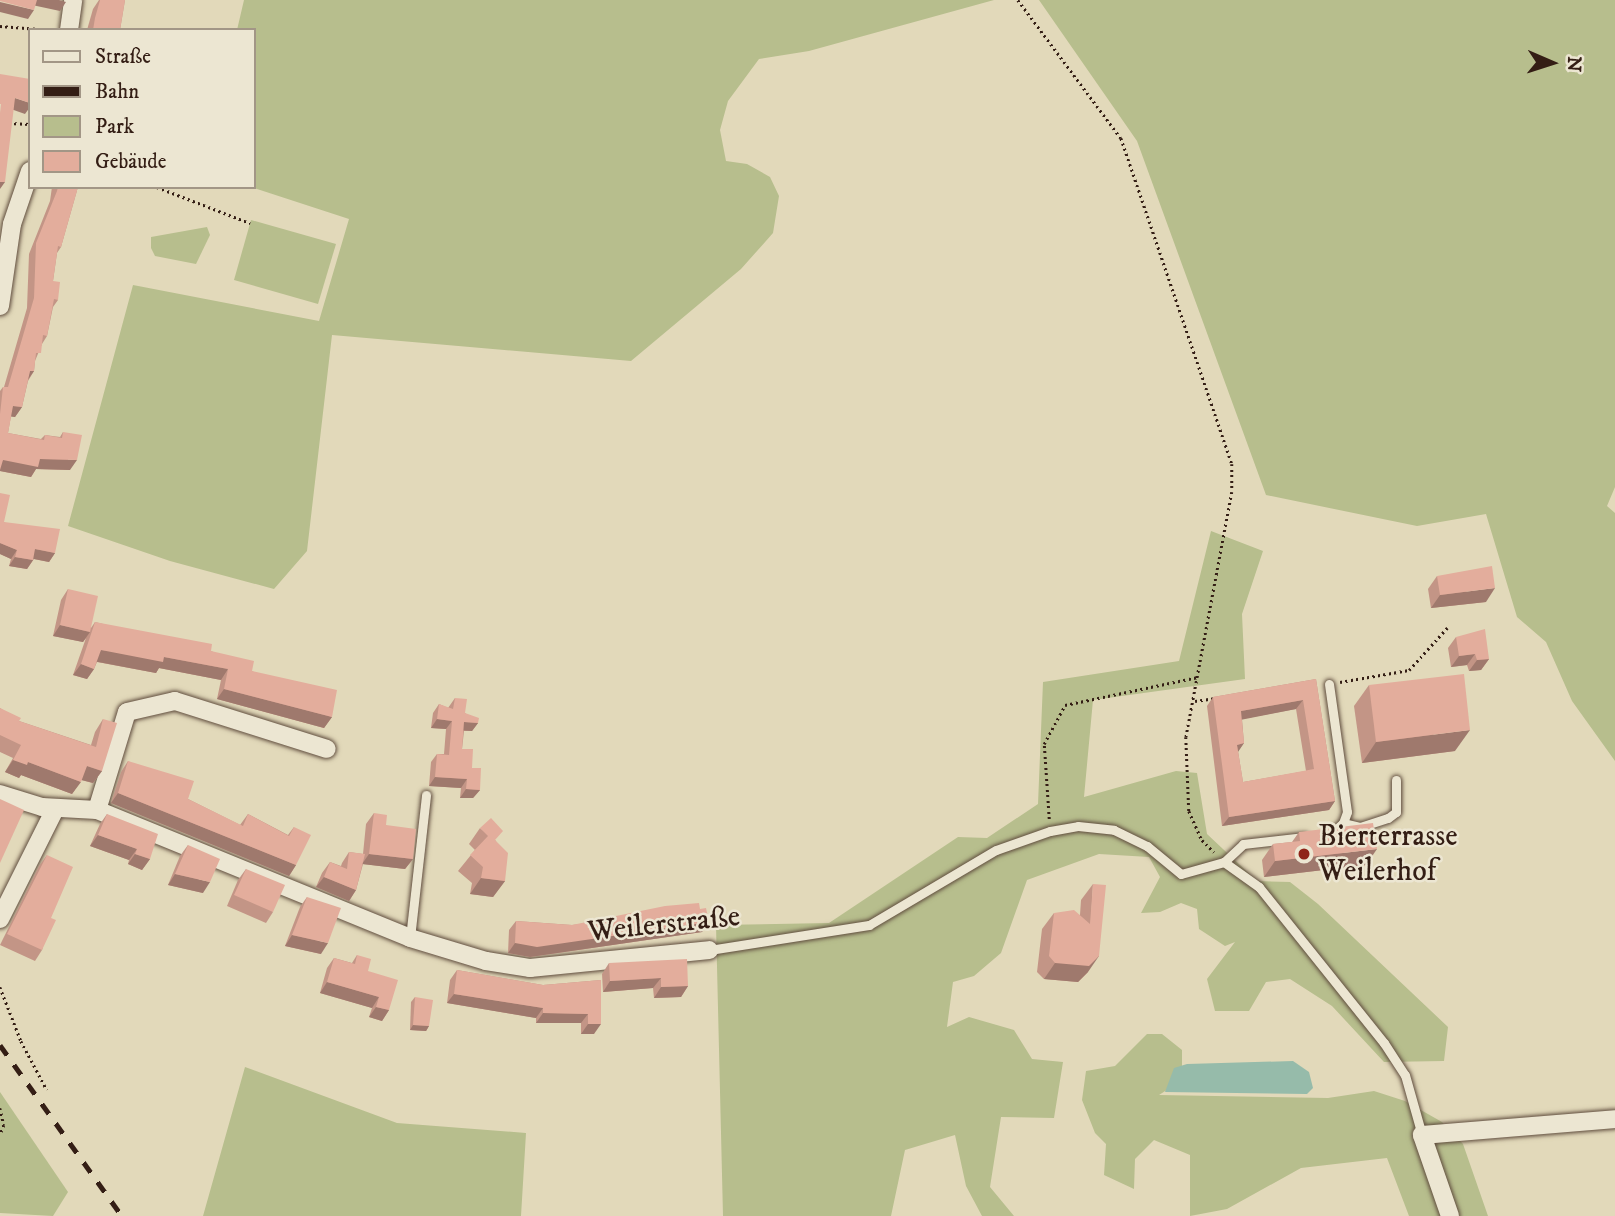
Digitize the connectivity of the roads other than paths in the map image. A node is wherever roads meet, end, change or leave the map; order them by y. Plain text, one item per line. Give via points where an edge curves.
1 (73, 0) edge
2 (69, 28) edge
3 (28, 177) edge
4 (0, 306) edge
5 (1329, 684) dead end
6 (327, 749) dead end
7 (1396, 780) dead end
8 (0, 794) edge
9 (426, 794) dead end
10 (55, 808) junction
11 (97, 810) junction
12 (1343, 823) junction
13 (1224, 862) junction
14 (0, 919) edge
15 (410, 938) junction
16 (709, 950) joint
17 (1615, 1119) edge
18 (1422, 1135) junction
19 (1450, 1216) edge

1 - 2 street
3 - 4 street via 12,224
5 - 12 lane via 1347,812
6 - 11 street via 175,701 127,712
7 - 12 lane via 1396,812 1360,827
8 - 10 street, Weilerstraße
9 - 15 lane
10 - 11 street, Weilerstraße
10 - 14 street
11 - 15 street, Weilerstraße
12 - 13 lane, Weilerstraße via 1331,834 1243,844
13 - 16 lane, Weilerstraße via 1181,874 1147,846 1114,830 1078,826 996,850 853,931
13 - 18 lane via 1259,887 1384,1043 1405,1075
15 - 16 street, Weilerstraße via 486,961 530,968
17 - 18 street
18 - 19 street

